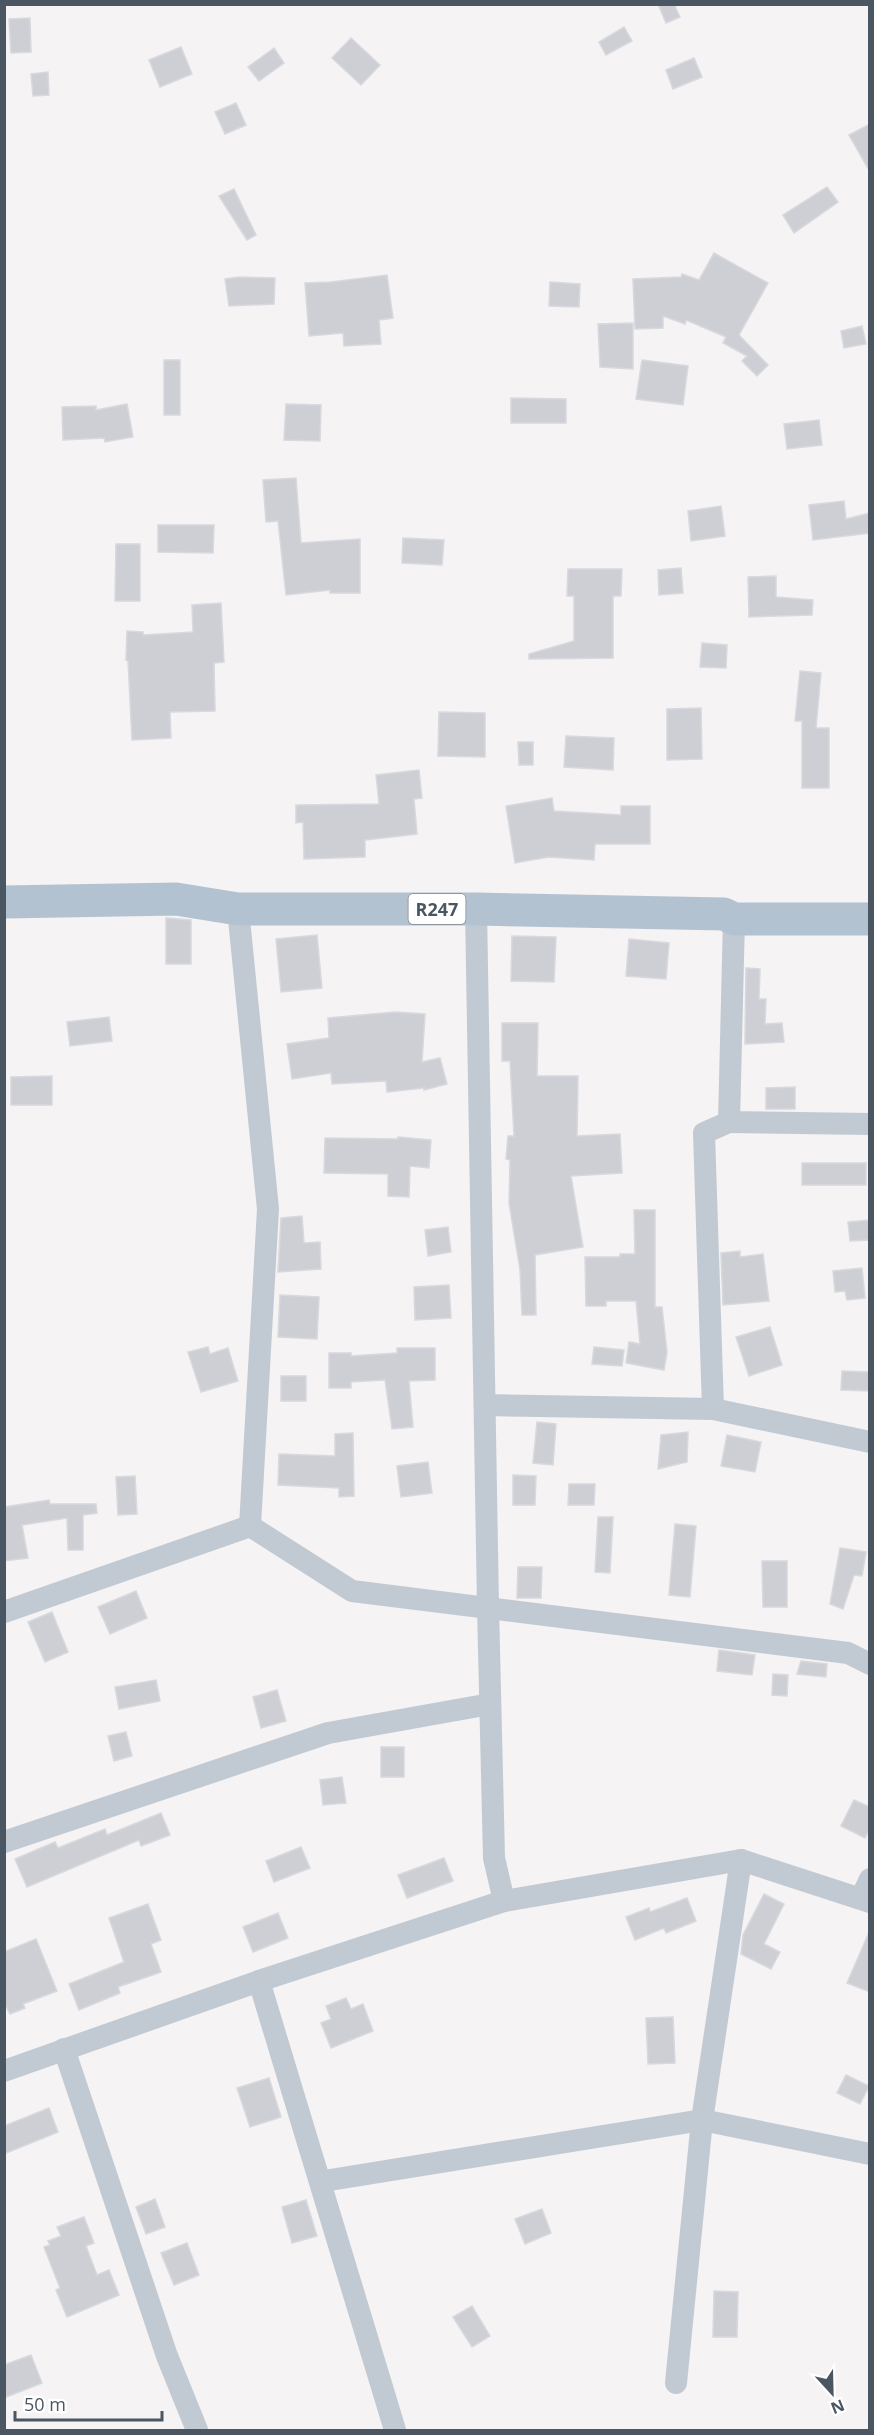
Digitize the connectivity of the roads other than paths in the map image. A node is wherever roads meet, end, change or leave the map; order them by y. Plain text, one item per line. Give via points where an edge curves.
1 (4, 902) edge
2 (238, 909) junction
3 (476, 909) junction
4 (870, 918) edge
5 (734, 919) junction
6 (729, 1122) junction
7 (870, 1124) edge
8 (484, 1405) junction
9 (713, 1409) junction
10 (870, 1442) edge
11 (250, 1526) junction
12 (488, 1607) junction
13 (4, 1612) edge
14 (870, 1664) edge
15 (490, 1704) junction
16 (4, 1842) edge
17 (741, 1860) junction
18 (867, 1893) edge
19 (504, 1901) junction
20 (260, 1981) junction
21 (64, 2049) junction
22 (4, 2070) edge
23 (702, 2120) junction
24 (870, 2154) edge
25 (330, 2180) dead end
26 (676, 2383) dead end
27 (197, 2430) edge
28 (395, 2430) edge

1 - 2 main road, R247 via 176,899
2 - 3 main road, R247
2 - 11 street via 268,1209
3 - 5 main road, R247 via 724,914
3 - 8 street
4 - 5 main road, R247
5 - 6 street
6 - 7 street
6 - 9 street via 704,1133
8 - 9 street
8 - 12 street
9 - 10 street
11 - 12 street via 352,1591
11 - 13 street
12 - 14 street via 848,1653
12 - 15 street
15 - 16 street via 328,1733
15 - 19 street via 494,1858
17 - 18 street
17 - 19 street
17 - 23 street
19 - 20 street
20 - 21 street
20 - 28 street
21 - 22 street
21 - 27 street via 167,2356
23 - 24 street
23 - 25 street
23 - 26 street

